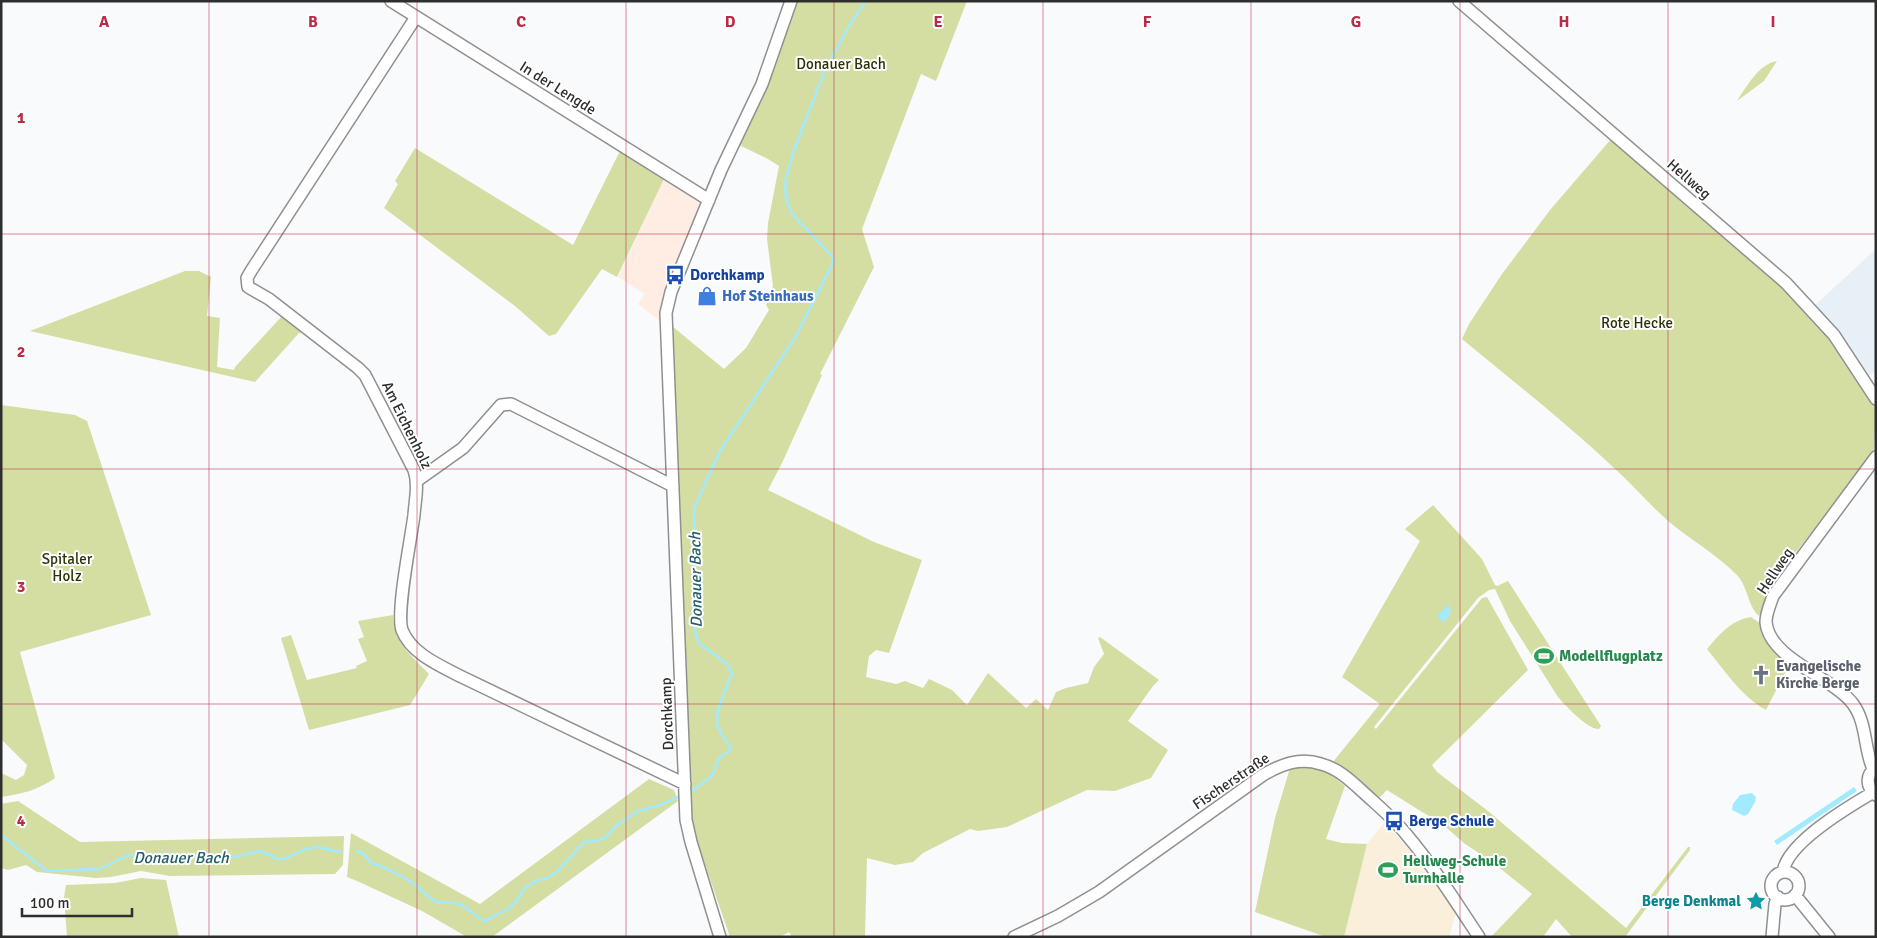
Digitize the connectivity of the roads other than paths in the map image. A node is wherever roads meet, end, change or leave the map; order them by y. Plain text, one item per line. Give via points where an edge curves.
1 (391, 1) edge
2 (791, 1) edge
3 (1459, 1) edge
4 (416, 17) junction
5 (709, 200) junction
6 (1876, 399) edge
7 (1876, 458) edge
8 (418, 480) junction
9 (673, 486) junction
10 (1874, 769) edge
11 (685, 791) junction
12 (1874, 794) edge
13 (1783, 872) junction
14 (1795, 895) junction
15 (1778, 897) junction
16 (720, 937) edge
17 (1014, 937) edge
18 (1479, 937) edge
19 (1772, 937) edge
20 (1829, 937) edge

1 - 4 street, In der Lengde
2 - 5 street, Dorchkamp via 762,84
3 - 6 street, Hellweg via 1786,283 1834,336
4 - 5 street, In der Lengde
4 - 8 street, Am Eichenholz via 251,271 247,283 250,289 269,299 365,376
5 - 9 street, Dorchkamp via 667,303
7 - 10 street, Hellweg via 1773,596 1766,621 1770,634 1782,649 1841,691 1852,703 1860,716
8 - 9 street via 463,448 501,405 511,404
8 - 11 street, Am Eichenholz via 400,614 402,629 415,648 462,677
9 - 11 street, Dorchkamp
10 - 12 street, Hellweg via 1868,780
11 - 16 street, Dorchkamp via 691,842
12 - 13 street via 1801,842 1790,855
13 - 14 street via 1792,873 1798,879 1799,888
13 - 15 street via 1772,883 1772,891
14 - 15 street via 1787,899
14 - 20 street
15 - 19 street
17 - 18 street, Fischerstraße via 1099,892 1263,775 1285,764 1304,761 1334,768 1390,817 1419,850

